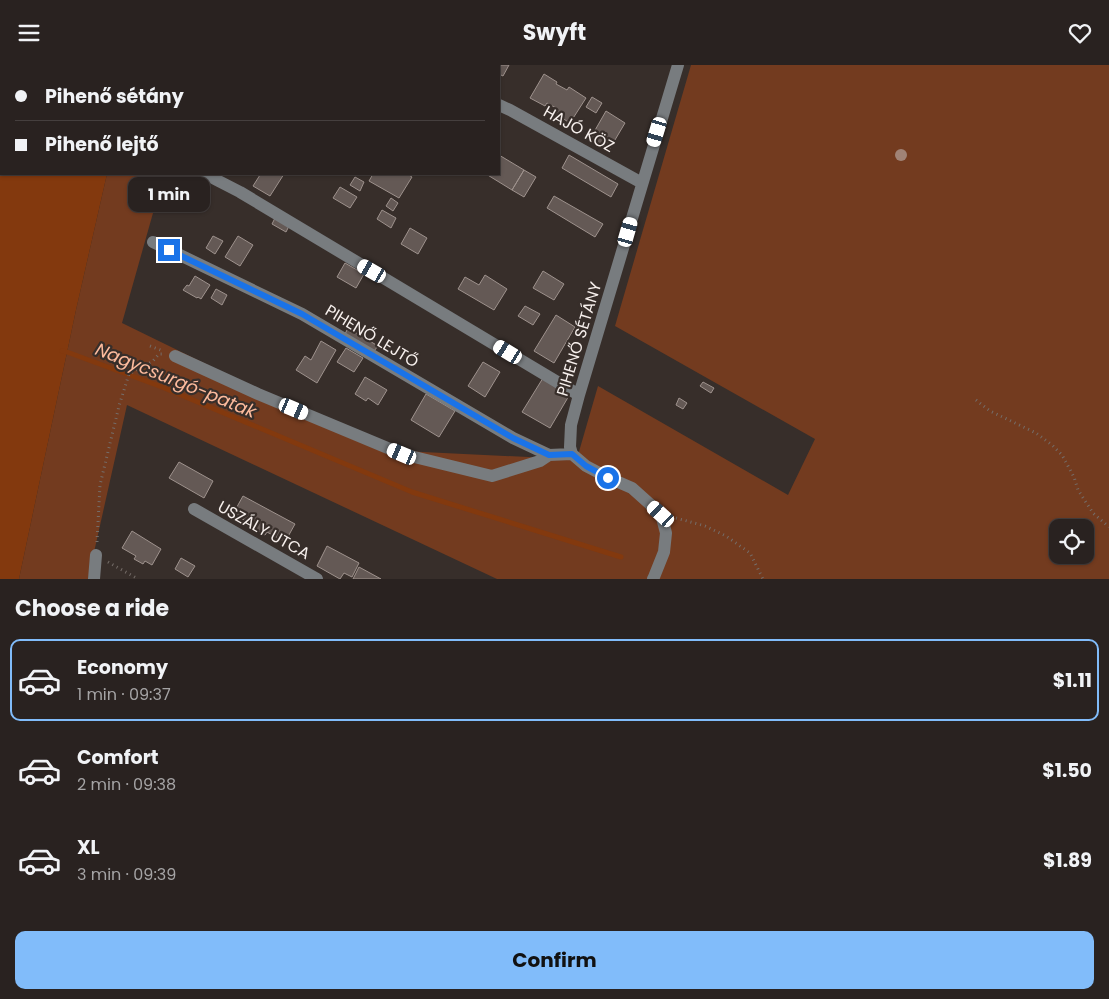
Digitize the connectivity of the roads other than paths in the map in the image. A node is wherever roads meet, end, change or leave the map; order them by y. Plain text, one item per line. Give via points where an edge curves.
1 (678, 65) edge
2 (500, 105) edge
3 (207, 175) edge
4 (642, 183) junction
5 (153, 242) dead end
6 (175, 356) dead end
7 (579, 395) junction
8 (572, 454) junction
9 (549, 455) junction
10 (194, 509) dead end
11 (96, 555) road end
12 (94, 579) edge
13 (317, 579) edge
14 (653, 579) edge

1 - 4 street, PIHENŐ SÉTÁNY
2 - 4 street, HAJÓ KÖZ
3 - 7 street
4 - 7 street, PIHENŐ SÉTÁNY
5 - 9 street, PIHENŐ LEJTŐ via 302,314 513,438
6 - 9 street via 402,454 492,476 540,461
7 - 8 street, PIHENŐ SÉTÁNY via 571,425
8 - 9 street, PIHENŐ LEJTŐ
8 - 14 street via 586,466 632,488 661,514 666,533 664,552
10 - 13 street, USZÁLY UTCA
11 - 12 street

